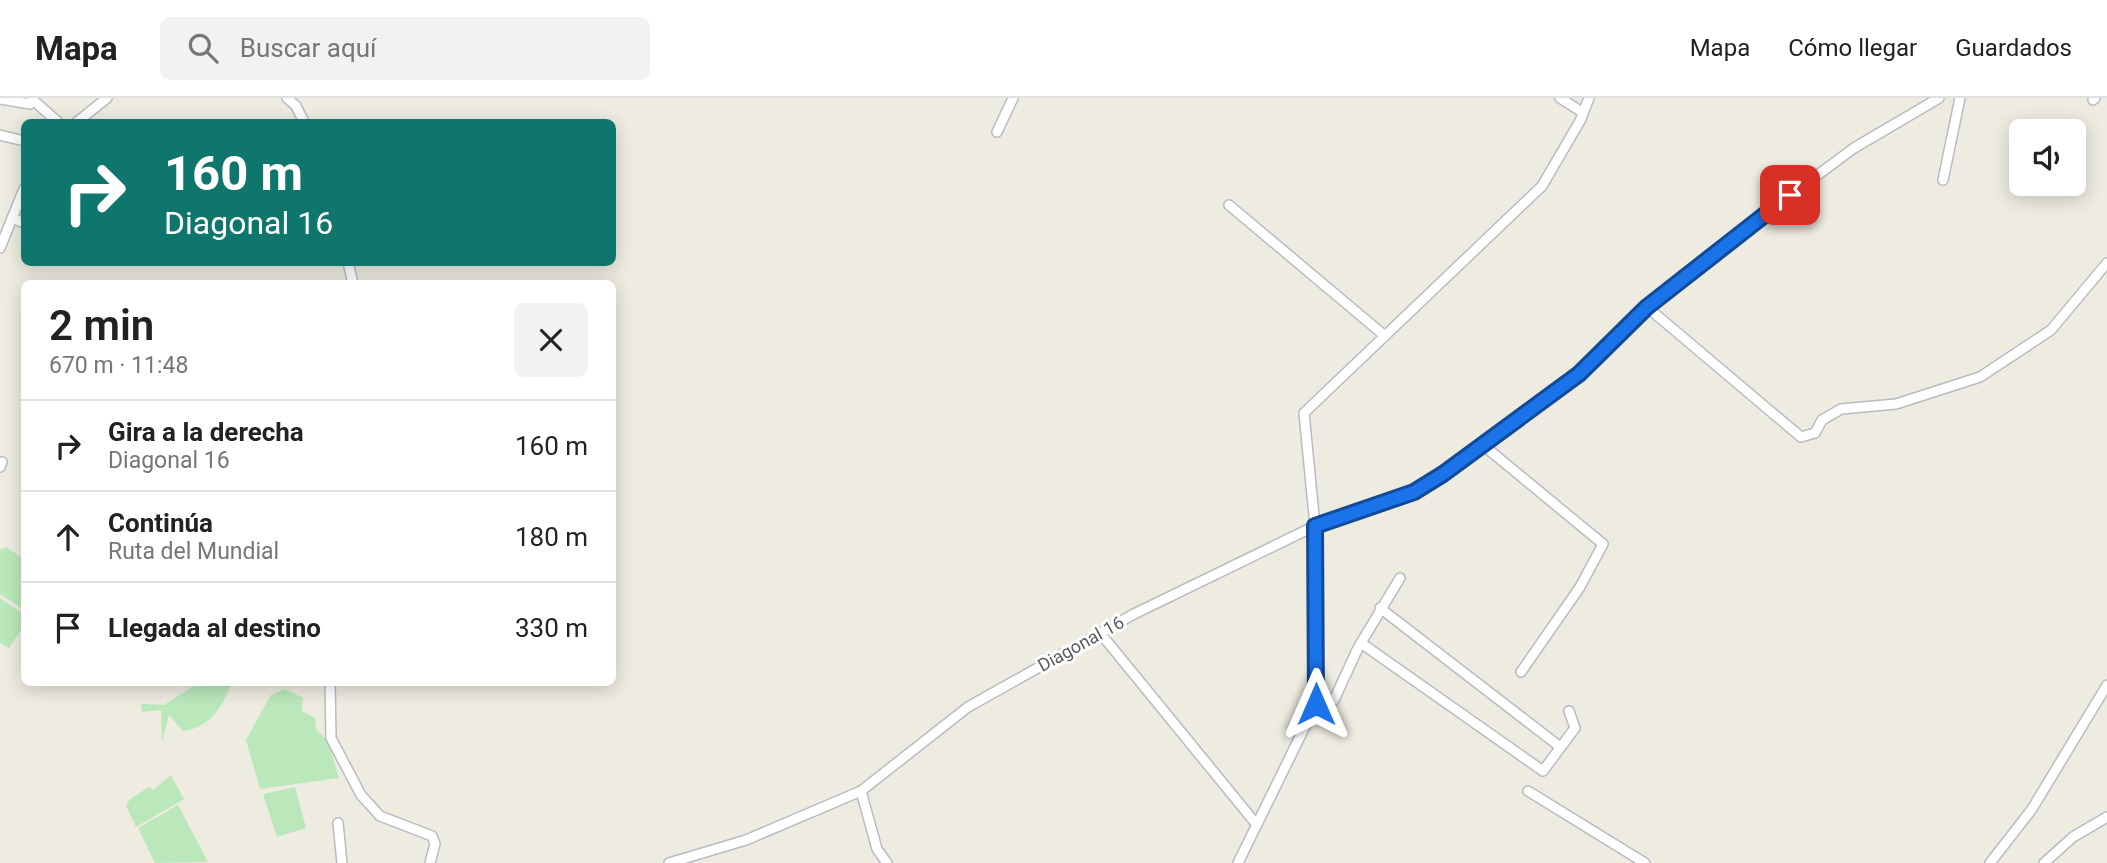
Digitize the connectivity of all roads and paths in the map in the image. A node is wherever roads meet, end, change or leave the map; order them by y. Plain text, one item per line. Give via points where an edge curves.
1 (107, 98) edge
2 (288, 98) edge
3 (1013, 98) edge
4 (1560, 98) edge
5 (1589, 98) edge
6 (1927, 98) edge
7 (1939, 98) edge
8 (1960, 98) edge
9 (0, 99) edge
10 (33, 99) edge
11 (297, 102) edge
12 (1582, 112) junction
13 (55, 119) edge
14 (81, 119) edge
15 (303, 119) edge
16 (1899, 120) junction
17 (997, 132) dead end
18 (0, 135) edge
19 (21, 140) edge
20 (1943, 180) dead end
21 (21, 196) edge
22 (1229, 205) dead end
23 (12, 218) junction
24 (21, 222) edge
25 (0, 248) edge
26 (2107, 263) edge
27 (1647, 307) junction
28 (1385, 336) junction
29 (1483, 445) junction
30 (1315, 526) junction
31 (1400, 578) dead end
32 (1380, 608) junction
33 (1101, 634) junction
34 (1361, 643) junction
35 (1521, 672) dead end
36 (2107, 685) edge
37 (330, 686) edge
38 (1316, 704) junction
39 (1569, 710) dead end
40 (1559, 746) junction
41 (861, 791) junction
42 (1528, 791) dead end
43 (2107, 817) edge
44 (338, 822) dead end
45 (1257, 825) junction
46 (342, 863) edge
47 (430, 863) edge
48 (669, 863) edge
49 (887, 863) edge
50 (1238, 863) edge
51 (1645, 863) edge
52 (1990, 863) edge
53 (2044, 863) edge

1 - 14 street
2 - 11 street
3 - 17 street
4 - 12 street
5 - 12 street
6 - 16 street
7 - 16 street
8 - 20 street
9 - 10 street via 30,104
10 - 13 street
11 - 15 street
12 - 28 street via 1542,187
16 - 27 street, Diagonal 16 via 1835,162
18 - 19 street
21 - 23 street
22 - 28 street
23 - 24 street
23 - 25 street
26 - 27 street via 2051,330 1980,377 1896,404 1841,410 1822,419 1815,433 1801,438
27 - 29 street, Diagonal 16 via 1579,374
28 - 30 street via 1304,413
29 - 30 street, Diagonal 16 via 1414,492
29 - 35 street via 1603,544 1580,587
30 - 33 street, Diagonal 16
30 - 38 street
31 - 32 street
32 - 34 street
32 - 40 street
33 - 41 street, Diagonal 16 via 968,707
33 - 45 street
34 - 38 street via 1334,699 1327,705
34 - 40 street via 1544,771
36 - 52 street via 2032,808
37 - 47 street via 331,738 361,795 380,816 432,836 435,845
38 - 45 street
39 - 40 street via 1575,728
41 - 48 street, Diagonal 16 via 746,840
41 - 49 street via 877,849
42 - 51 street
43 - 53 street via 2073,837
44 - 46 street
45 - 50 street

